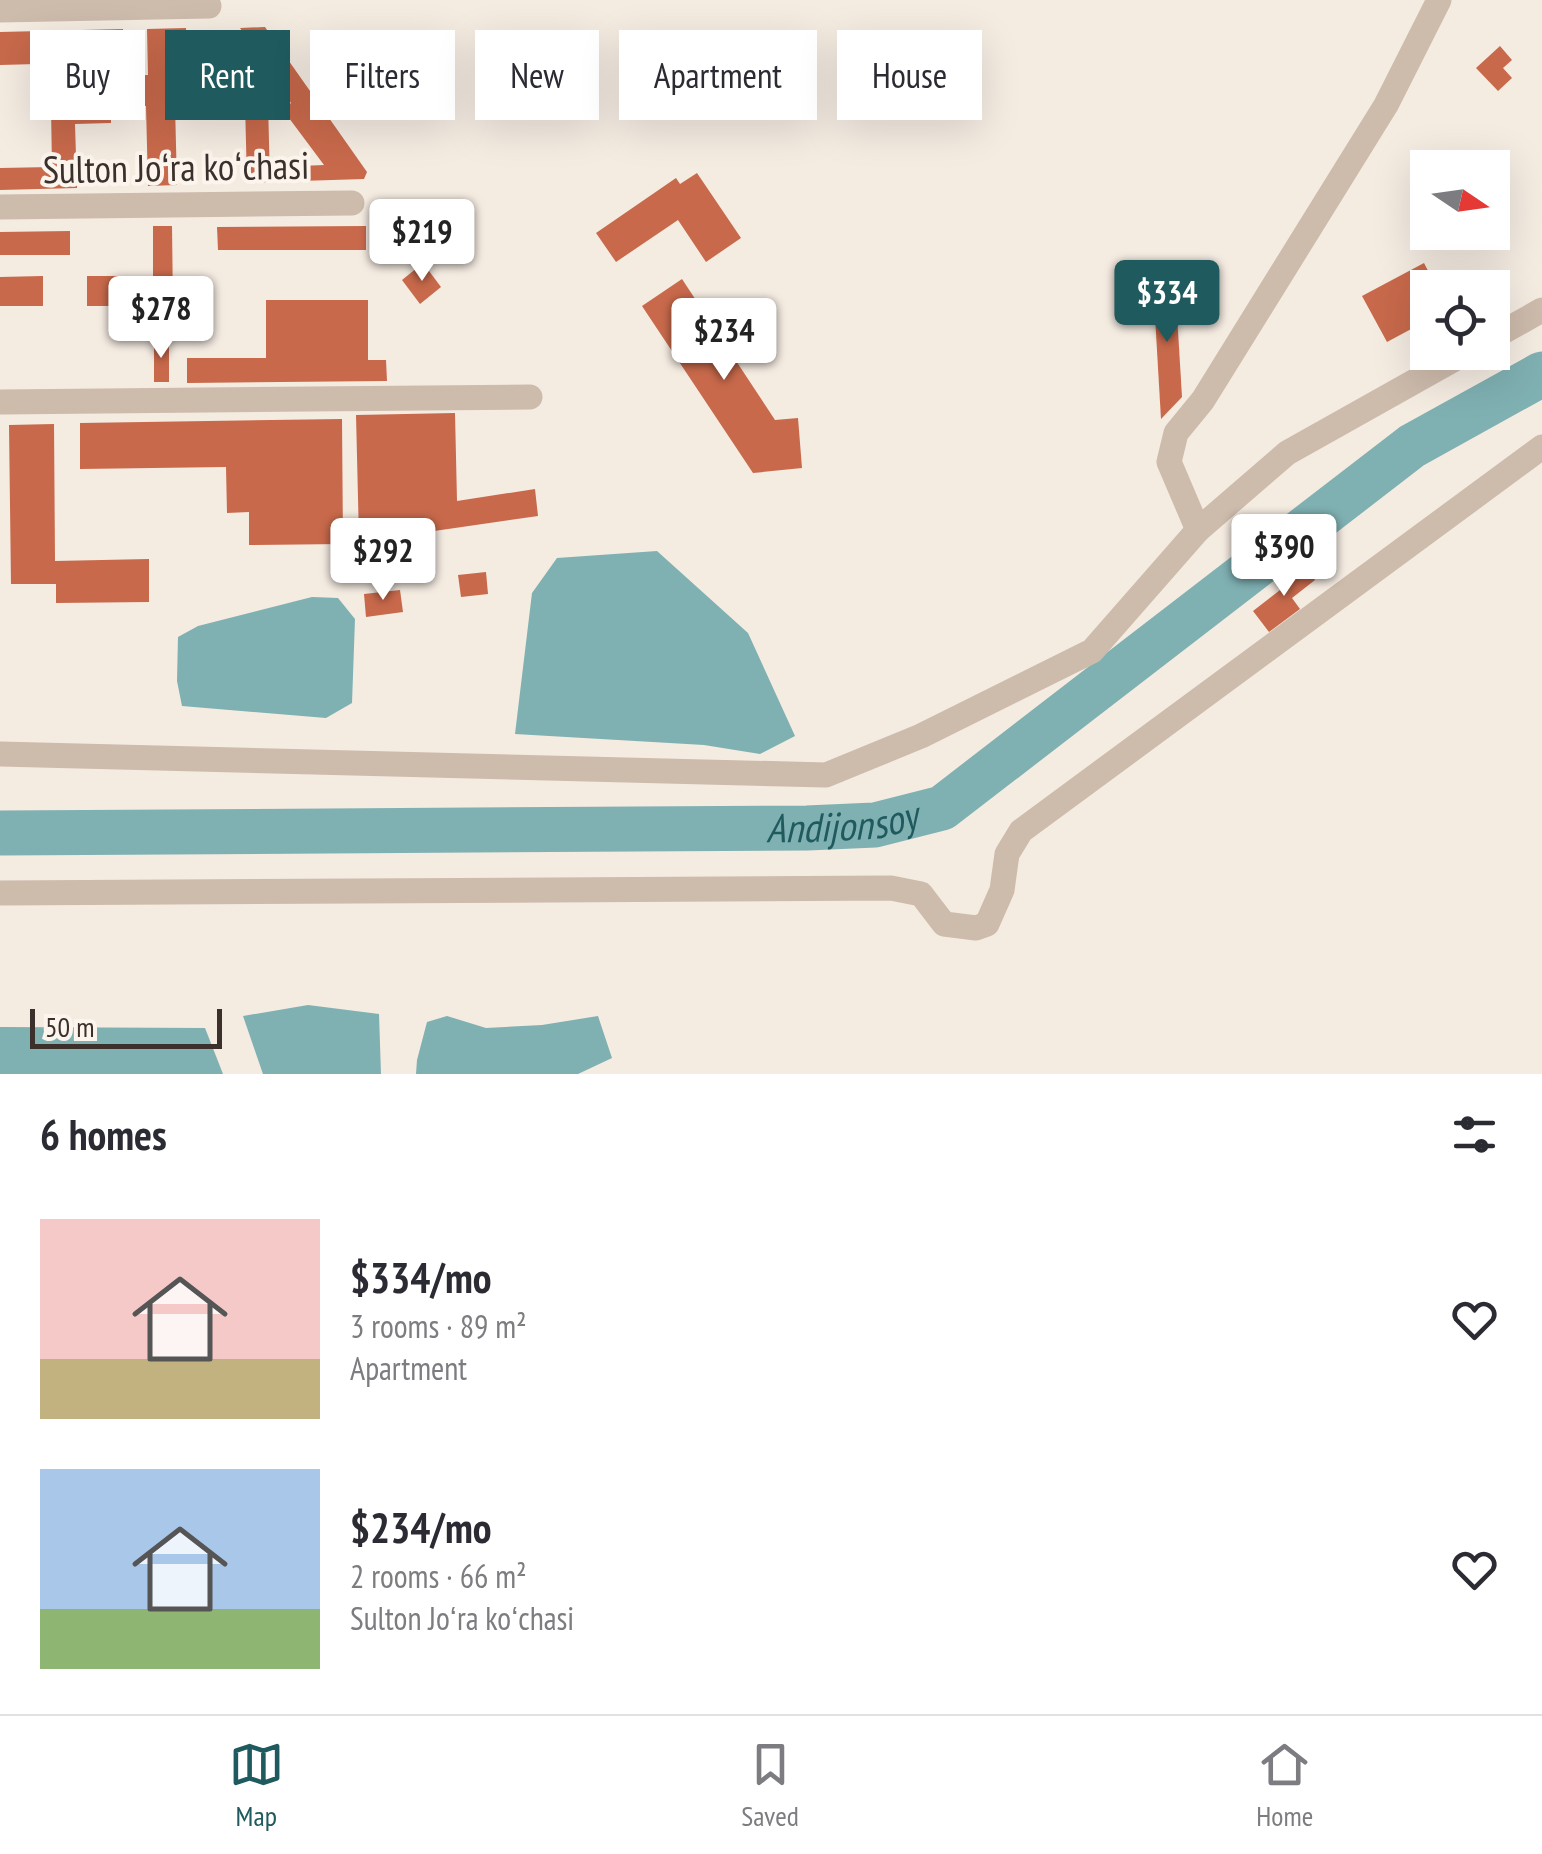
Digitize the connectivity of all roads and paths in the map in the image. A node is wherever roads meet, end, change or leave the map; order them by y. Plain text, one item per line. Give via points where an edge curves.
1 (1439, 0) edge
2 (209, 6) dead end
3 (0, 10) edge
4 (352, 203) dead end
5 (0, 207) edge
6 (1542, 310) edge
7 (1510, 328) edge
8 (1435, 370) edge
9 (530, 397) dead end
10 (0, 402) edge
11 (1542, 447) edge
12 (1198, 530) junction
13 (0, 754) edge
14 (0, 893) edge

1 - 12 street via 1386,105 1176,433 1169,462
2 - 3 street
4 - 5 street, Sulton Joʻra koʻchasi
6 - 7 street
8 - 12 street via 1287,453
9 - 10 street
11 - 14 street via 1021,831 1007,854 1002,890 987,924 976,928 944,924 921,894 891,888
12 - 13 street via 1092,651 922,736 826,775

